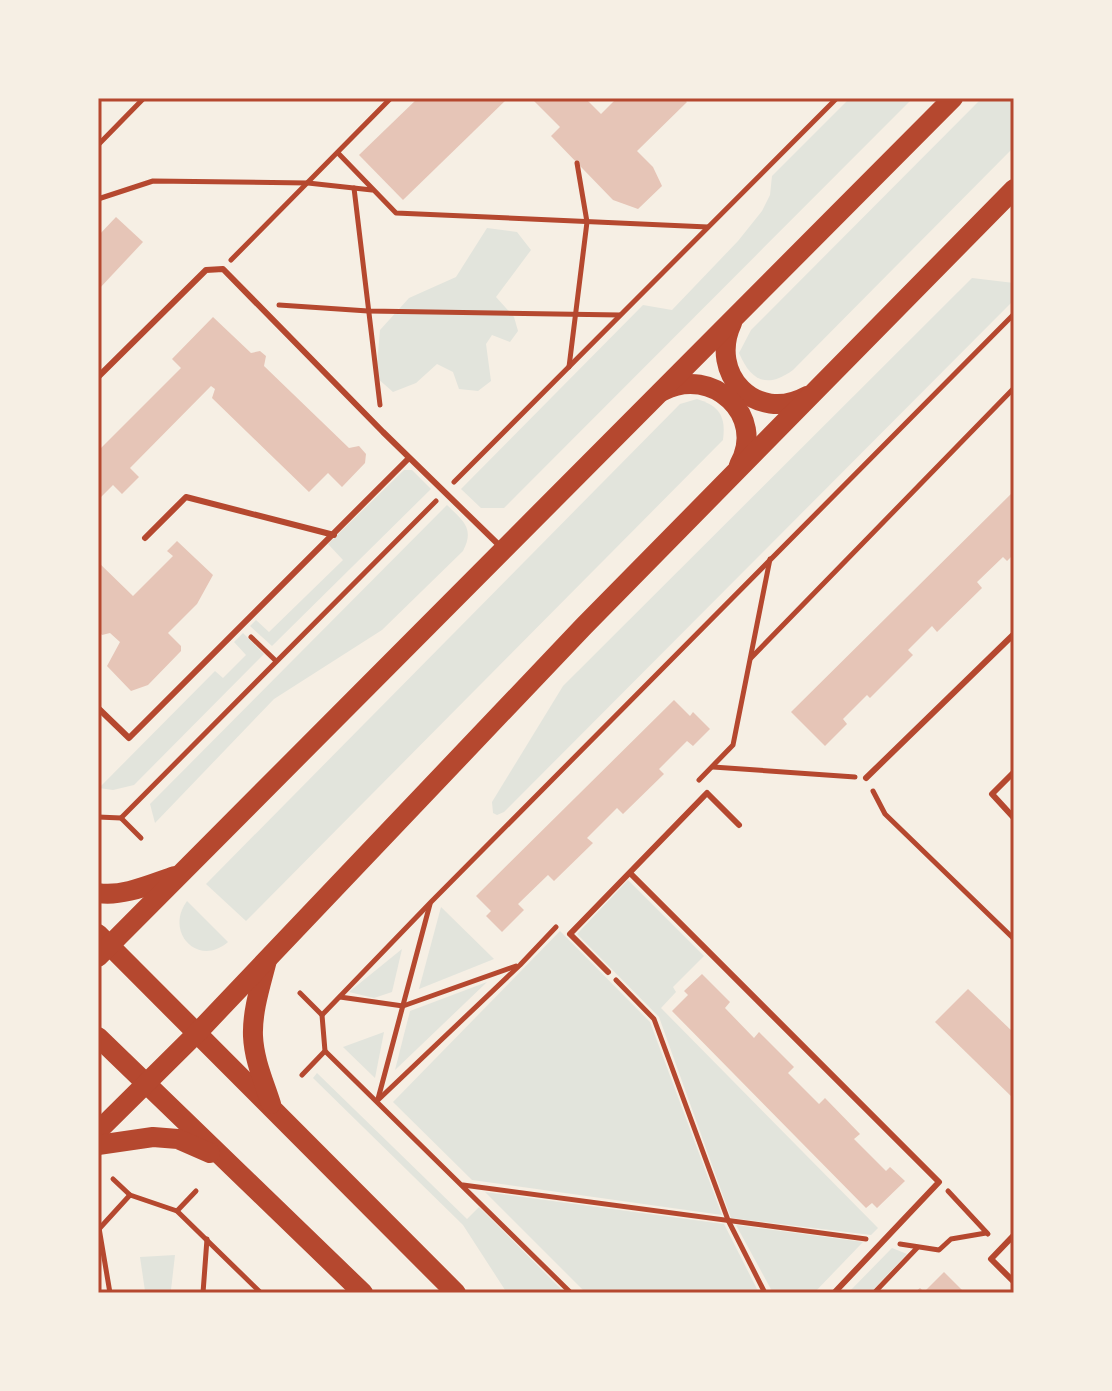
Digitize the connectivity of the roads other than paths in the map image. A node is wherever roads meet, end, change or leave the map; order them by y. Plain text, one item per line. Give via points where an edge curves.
1 (953, 98) edge
2 (1014, 189) edge
3 (739, 313) junction
4 (98, 377) edge
5 (815, 390) junction
6 (659, 393) junction
7 (409, 458) junction
8 (735, 472) junction
9 (334, 535) junction
10 (145, 538) dead end
11 (504, 549) junction
12 (1014, 634) edge
13 (98, 708) edge
14 (1014, 772) edge
15 (866, 778) road end
16 (1014, 818) edge
17 (739, 825) dead end
18 (630, 873) junction
19 (179, 875) junction
20 (98, 893) edge
21 (102, 946) edge
22 (267, 960) junction
23 (608, 972) road end
24 (198, 1032) junction
25 (98, 1037) edge
26 (145, 1084) junction
27 (272, 1108) junction
28 (98, 1131) edge
29 (98, 1145) edge
30 (225, 1159) junction
31 (1014, 1235) edge
32 (1014, 1282) edge
33 (363, 1293) edge
34 (456, 1293) edge
35 (834, 1293) edge

1 - 3 main road
2 - 5 main road
3 - 5 main road via 724,349 738,386 769,403 794,402
3 - 6 main road
4 - 7 lane via 206,270 223,269
5 - 8 main road
6 - 8 main road via 694,383 728,397 746,433
6 - 11 main road
7 - 9 lane
7 - 11 lane
8 - 22 main road
9 - 10 lane via 186,497
9 - 13 lane via 129,738
11 - 19 main road
12 - 15 lane
14 - 16 lane via 992,794
17 - 18 lane via 707,793
18 - 23 lane via 570,934
18 - 35 lane via 939,1182
19 - 20 main road via 136,889
19 - 21 main road
21 - 24 main road
22 - 24 main road
22 - 27 main road via 253,1035
24 - 26 main road
24 - 27 main road
25 - 26 main road
26 - 28 main road
26 - 30 main road
27 - 34 main road
29 - 30 main road via 178,1139
30 - 33 main road
31 - 32 lane via 991,1259

